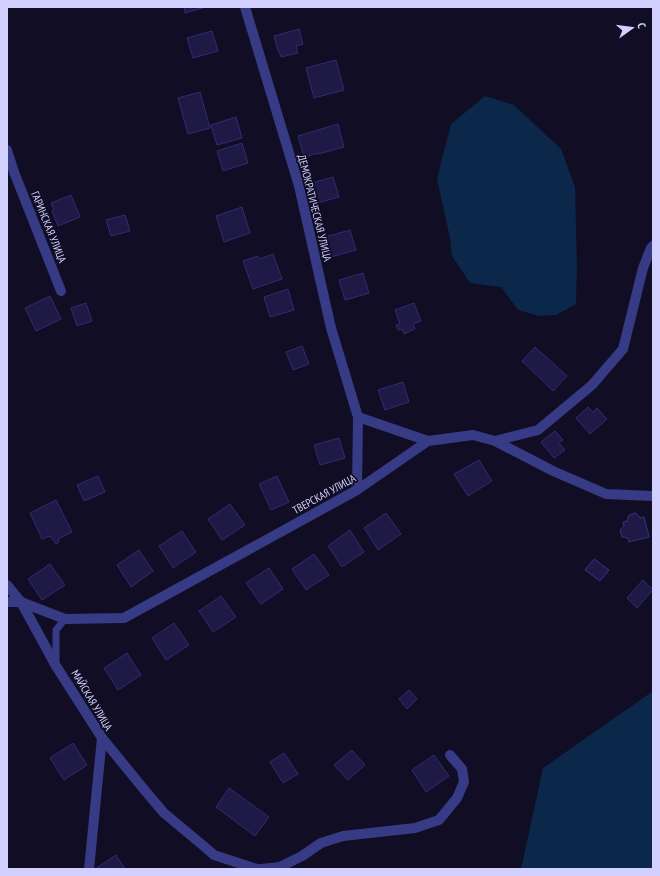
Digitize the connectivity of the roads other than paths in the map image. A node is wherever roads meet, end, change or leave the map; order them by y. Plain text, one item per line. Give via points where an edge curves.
1 (245, 7) edge
2 (7, 150) edge
3 (11, 173) edge
4 (653, 246) edge
5 (61, 291) dead end
6 (358, 417) junction
7 (428, 441) junction
8 (495, 441) junction
9 (357, 490) junction
10 (653, 496) edge
11 (7, 585) edge
12 (7, 602) edge
13 (21, 602) junction
14 (65, 619) junction
15 (56, 666) junction
16 (102, 738) junction
17 (450, 755) dead end
18 (89, 869) edge
19 (257, 869) edge
20 (261, 869) edge

1 - 6 street, ДЕМОКРАТИЧЕСКАЯ УЛИЦА via 299,186 331,328
2 - 3 street, ГАРИНСКАЯ УЛИЦА
3 - 5 street, ГАРИНСКАЯ УЛИЦА
4 - 8 street via 643,268 623,349 592,385 538,430
6 - 7 street
6 - 9 street, ДЕМОКРАТИЧЕСКАЯ УЛИЦА
7 - 8 street, ТВЕРСКАЯ УЛИЦА via 473,435
7 - 9 street, ТВЕРСКАЯ УЛИЦА
8 - 10 street, ТВЕРСКАЯ УЛИЦА via 553,471 606,494
9 - 14 street, ТВЕРСКАЯ УЛИЦА via 124,618
11 - 13 street, МАЙСКАЯ УЛИЦА
12 - 13 street, ТВЕРСКАЯ УЛИЦА
13 - 14 street, ТВЕРСКАЯ УЛИЦА
13 - 15 street, МАЙСКАЯ УЛИЦА
14 - 15 lane via 56,630
15 - 16 street, МАЙСКАЯ УЛИЦА
16 - 18 street, МАЙСКАЯ УЛИЦА
16 - 19 street via 164,813 214,855
17 - 20 street via 462,769 464,782 457,798 439,820 415,828 343,836 321,843 280,867

